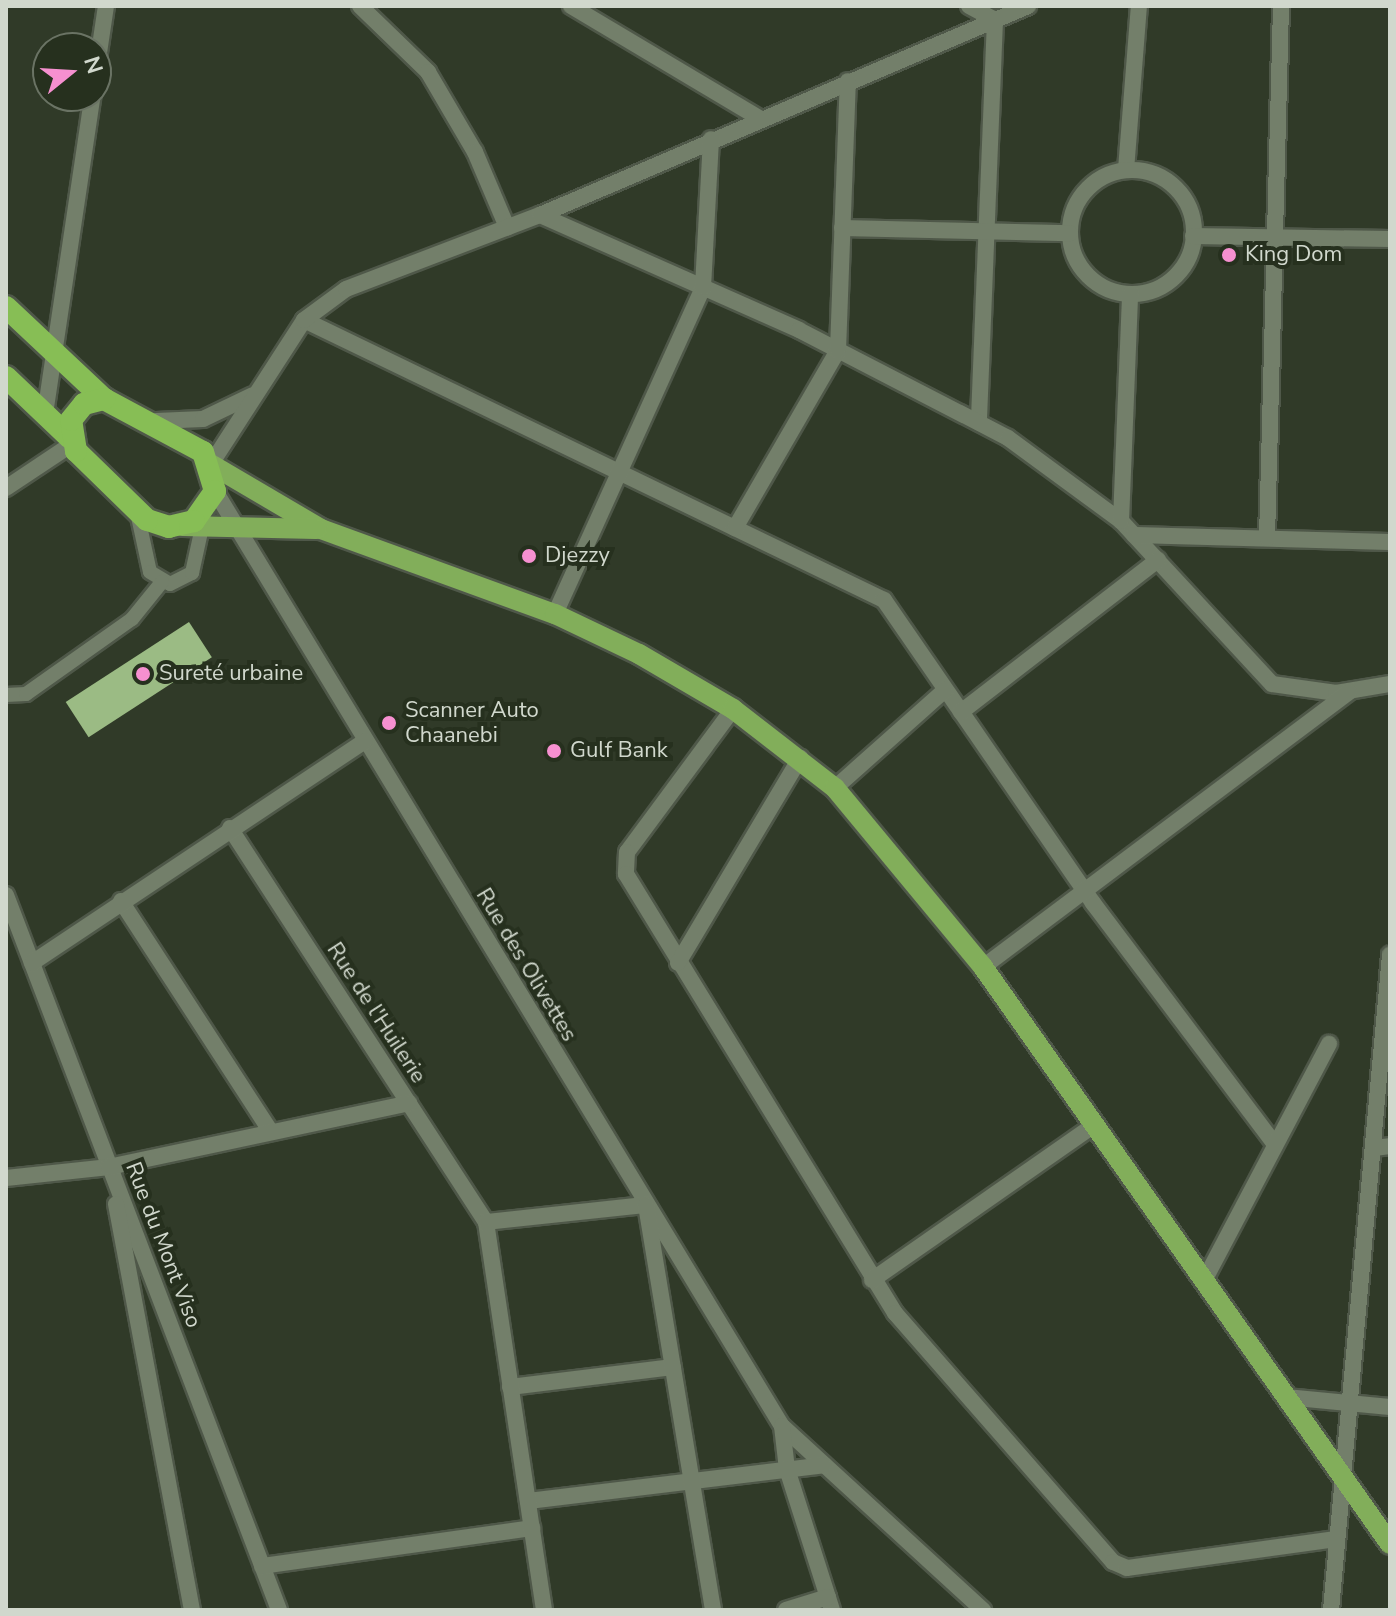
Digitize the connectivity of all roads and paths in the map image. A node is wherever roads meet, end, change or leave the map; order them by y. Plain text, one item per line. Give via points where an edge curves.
1 (106, 6) edge
2 (360, 6) edge
3 (571, 6) edge
4 (969, 6) edge
5 (1028, 6) edge
6 (1139, 6) edge
7 (1281, 6) edge
8 (995, 20) junction
9 (848, 81) junction
10 (759, 118) junction
11 (711, 139) junction
12 (1126, 170) junction
13 (540, 215) junction
14 (507, 227) junction
15 (842, 228) junction
16 (986, 229) junction
17 (1070, 233) junction
18 (1193, 236) junction
19 (1278, 238) junction
20 (1390, 239) edge
21 (703, 287) junction
22 (1130, 294) junction
23 (6, 307) edge
24 (304, 320) junction
25 (838, 350) junction
26 (59, 359) junction
27 (6, 377) edge
28 (254, 395) junction
29 (104, 399) junction
30 (45, 414) junction
31 (156, 421) junction
32 (979, 423) junction
33 (71, 441) junction
34 (212, 464) junction
35 (620, 468) junction
36 (6, 488) edge
37 (215, 491) junction
38 (137, 512) junction
39 (196, 521) junction
40 (1121, 521) junction
41 (232, 526) junction
42 (735, 528) junction
43 (321, 529) junction
44 (1134, 535) junction
45 (1267, 538) junction
46 (1390, 542) edge
47 (1158, 560) junction
48 (162, 582) junction
49 (555, 614) junction
50 (1390, 684) edge
51 (945, 690) junction
52 (1352, 690) junction
53 (6, 695) edge
54 (733, 709) junction
55 (961, 712) junction
56 (365, 741) junction
57 (800, 758) junction
58 (835, 788) junction
59 (230, 828) junction
60 (1086, 893) junction
61 (6, 895) edge
62 (121, 901) junction
63 (1390, 955) edge
64 (32, 963) junction
65 (678, 963) junction
66 (983, 967) junction
67 (1329, 1044) dead end
68 (409, 1103) junction
69 (1094, 1125) junction
70 (271, 1132) junction
71 (1274, 1143) junction
72 (1382, 1147) edge
73 (109, 1167) junction
74 (6, 1178) edge
75 (646, 1205) junction
76 (486, 1222) junction
77 (1205, 1279) junction
78 (872, 1280) junction
79 (673, 1367) junction
80 (510, 1387) junction
81 (1286, 1397) junction
82 (1350, 1402) junction
83 (1390, 1407) edge
84 (782, 1426) junction
85 (824, 1465) junction
86 (787, 1469) junction
87 (1343, 1475) junction
88 (691, 1481) junction
89 (528, 1501) junction
90 (532, 1528) junction
91 (1337, 1539) junction
92 (1390, 1544) edge
93 (262, 1566) junction
94 (830, 1603) edge
95 (192, 1610) edge
96 (279, 1610) edge
97 (544, 1610) edge
98 (713, 1610) edge
99 (786, 1610) edge
100 (983, 1610) edge
101 (1331, 1610) edge

1 - 26 street
2 - 14 street via 428,72 475,152
3 - 10 street
4 - 8 street
5 - 8 street
6 - 12 street
7 - 19 street
8 - 9 street
8 - 16 street
9 - 10 street
9 - 15 street
10 - 11 street
11 - 13 street
11 - 21 street
12 - 17 street via 1079,198
12 - 18 street via 1166,180 1182,195
13 - 14 street
13 - 21 street
14 - 24 street via 368,278
15 - 16 street
15 - 25 street
16 - 17 street
16 - 32 street
17 - 22 street via 1095,282
18 - 19 street
18 - 22 street via 1180,271 1149,291
19 - 20 street
19 - 45 street
21 - 25 street
21 - 35 street
22 - 40 street
23 - 26 highway
24 - 28 street
24 - 35 street
25 - 32 street
25 - 42 street
26 - 29 highway
26 - 30 street
27 - 30 highway
28 - 31 street via 203,419
28 - 34 street
29 - 31 highway
29 - 33 highway via 76,411
30 - 33 highway
31 - 34 highway
32 - 40 street
33 - 36 street
33 - 38 highway
34 - 37 highway
34 - 43 main road
35 - 42 street
35 - 49 street
37 - 39 highway
37 - 41 street, Rue des Olivettes
38 - 39 highway via 157,525
38 - 48 lane via 147,564
39 - 41 main road
39 - 48 lane via 192,573
40 - 44 street
41 - 43 main road
41 - 56 street, Rue des Olivettes
42 - 51 street via 884,600
43 - 49 main road
44 - 45 street
44 - 47 street
45 - 46 street
47 - 52 street via 1272,684
47 - 55 street
48 - 53 lane via 132,619 26,694
49 - 54 main road
50 - 52 street
51 - 55 street
51 - 58 street
52 - 60 street
54 - 57 main road
54 - 65 street via 624,863
55 - 60 street
56 - 59 street
56 - 75 street, Rue des Olivettes
57 - 58 main road
57 - 65 street
58 - 66 main road
59 - 62 street
59 - 68 street, Rue de l'Huilerie
60 - 66 street
60 - 71 street
61 - 64 street, Rue du Mont Viso
62 - 64 street
62 - 70 street
63 - 72 street
64 - 73 street, Rue du Mont Viso
65 - 78 street
66 - 69 main road
67 - 71 street
68 - 70 street
68 - 76 street, Rue de l'Huilerie
69 - 77 main road
69 - 78 street
70 - 73 street
71 - 77 street
72 - 82 street
73 - 74 street
73 - 93 street, Rue du Mont Viso
73 - 95 street
75 - 76 street
75 - 79 street
75 - 84 street, Rue des Olivettes
76 - 80 street
77 - 81 main road
78 - 91 street via 1113,1562 1127,1568
79 - 80 street
79 - 88 street
80 - 89 street
81 - 82 street
81 - 87 main road
82 - 83 street
82 - 87 street
84 - 85 street
84 - 86 street
85 - 86 street
85 - 100 street
86 - 88 street
86 - 94 street
87 - 91 street
87 - 92 main road
88 - 89 street
88 - 98 street
89 - 90 street
90 - 93 street
90 - 97 street
91 - 101 street
93 - 96 street, Rue du Mont Viso
94 - 99 street

